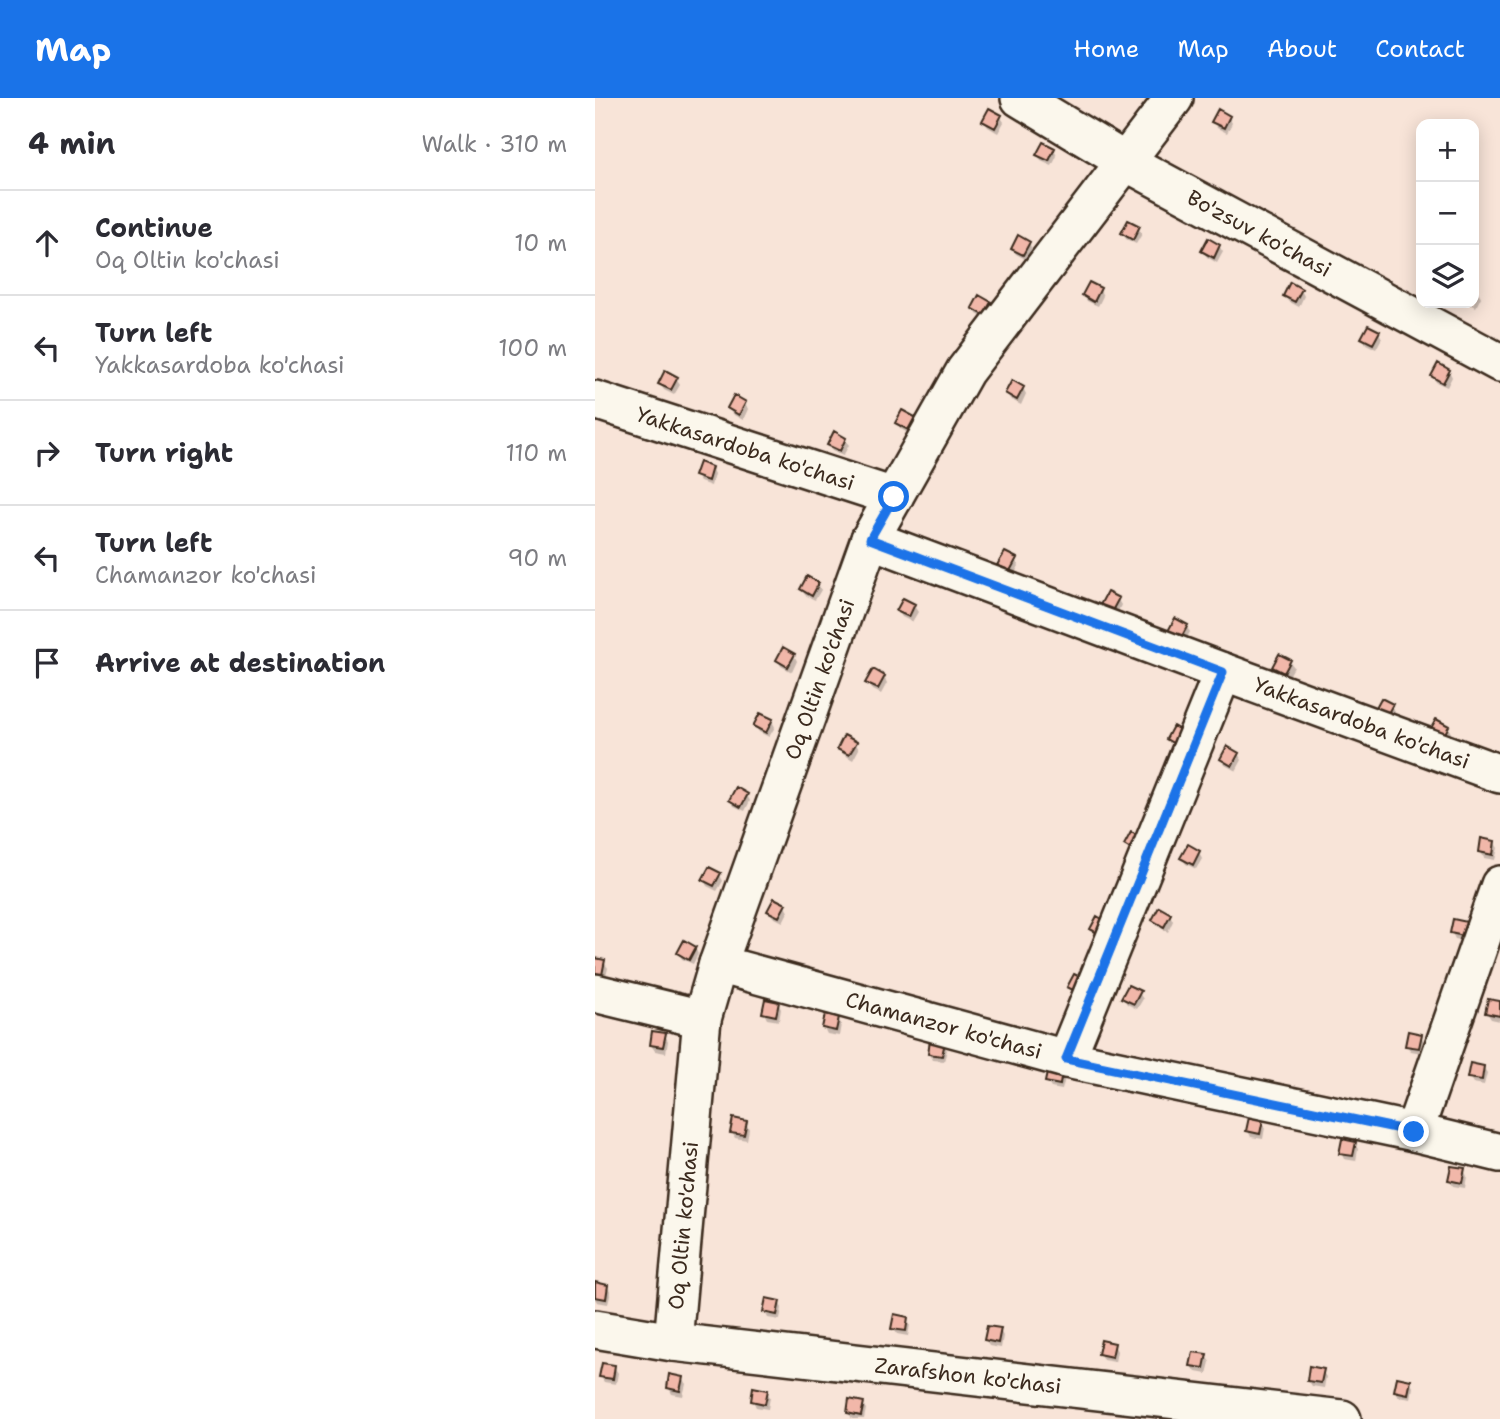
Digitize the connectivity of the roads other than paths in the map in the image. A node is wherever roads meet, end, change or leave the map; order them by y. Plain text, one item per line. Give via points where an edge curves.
1 (1020, 98) edge
2 (1174, 98) edge
3 (1125, 162) junction
4 (1500, 363) edge
5 (595, 400) edge
6 (894, 497) junction
7 (870, 539) junction
8 (1223, 672) junction
9 (1500, 774) edge
10 (1500, 885) edge
11 (718, 964) junction
12 (595, 993) edge
13 (702, 1018) junction
14 (1066, 1059) junction
15 (1414, 1132) junction
16 (1500, 1153) edge
17 (595, 1329) edge
18 (673, 1342) junction
19 (1342, 1419) edge

1 - 3 street, Bo'zsuv ko'chasi
2 - 3 street, Oq Oltin ko'chasi
3 - 4 street, Bo'zsuv ko'chasi
3 - 6 street, Oq Oltin ko'chasi via 965,371
5 - 6 street, Yakkasardoba ko'chasi
6 - 7 street, Oq Oltin ko'chasi
7 - 8 street, Yakkasardoba ko'chasi
7 - 11 street, Oq Oltin ko'chasi
8 - 9 street, Yakkasardoba ko'chasi
8 - 14 street
10 - 15 street
11 - 13 street, Oq Oltin ko'chasi
11 - 14 street, Chamanzor ko'chasi
12 - 13 street
13 - 18 street, Oq Oltin ko'chasi
14 - 15 street, Chamanzor ko'chasi
15 - 16 street, Chamanzor ko'chasi
17 - 18 street, Zarafshon ko'chasi
18 - 19 street, Zarafshon ko'chasi

